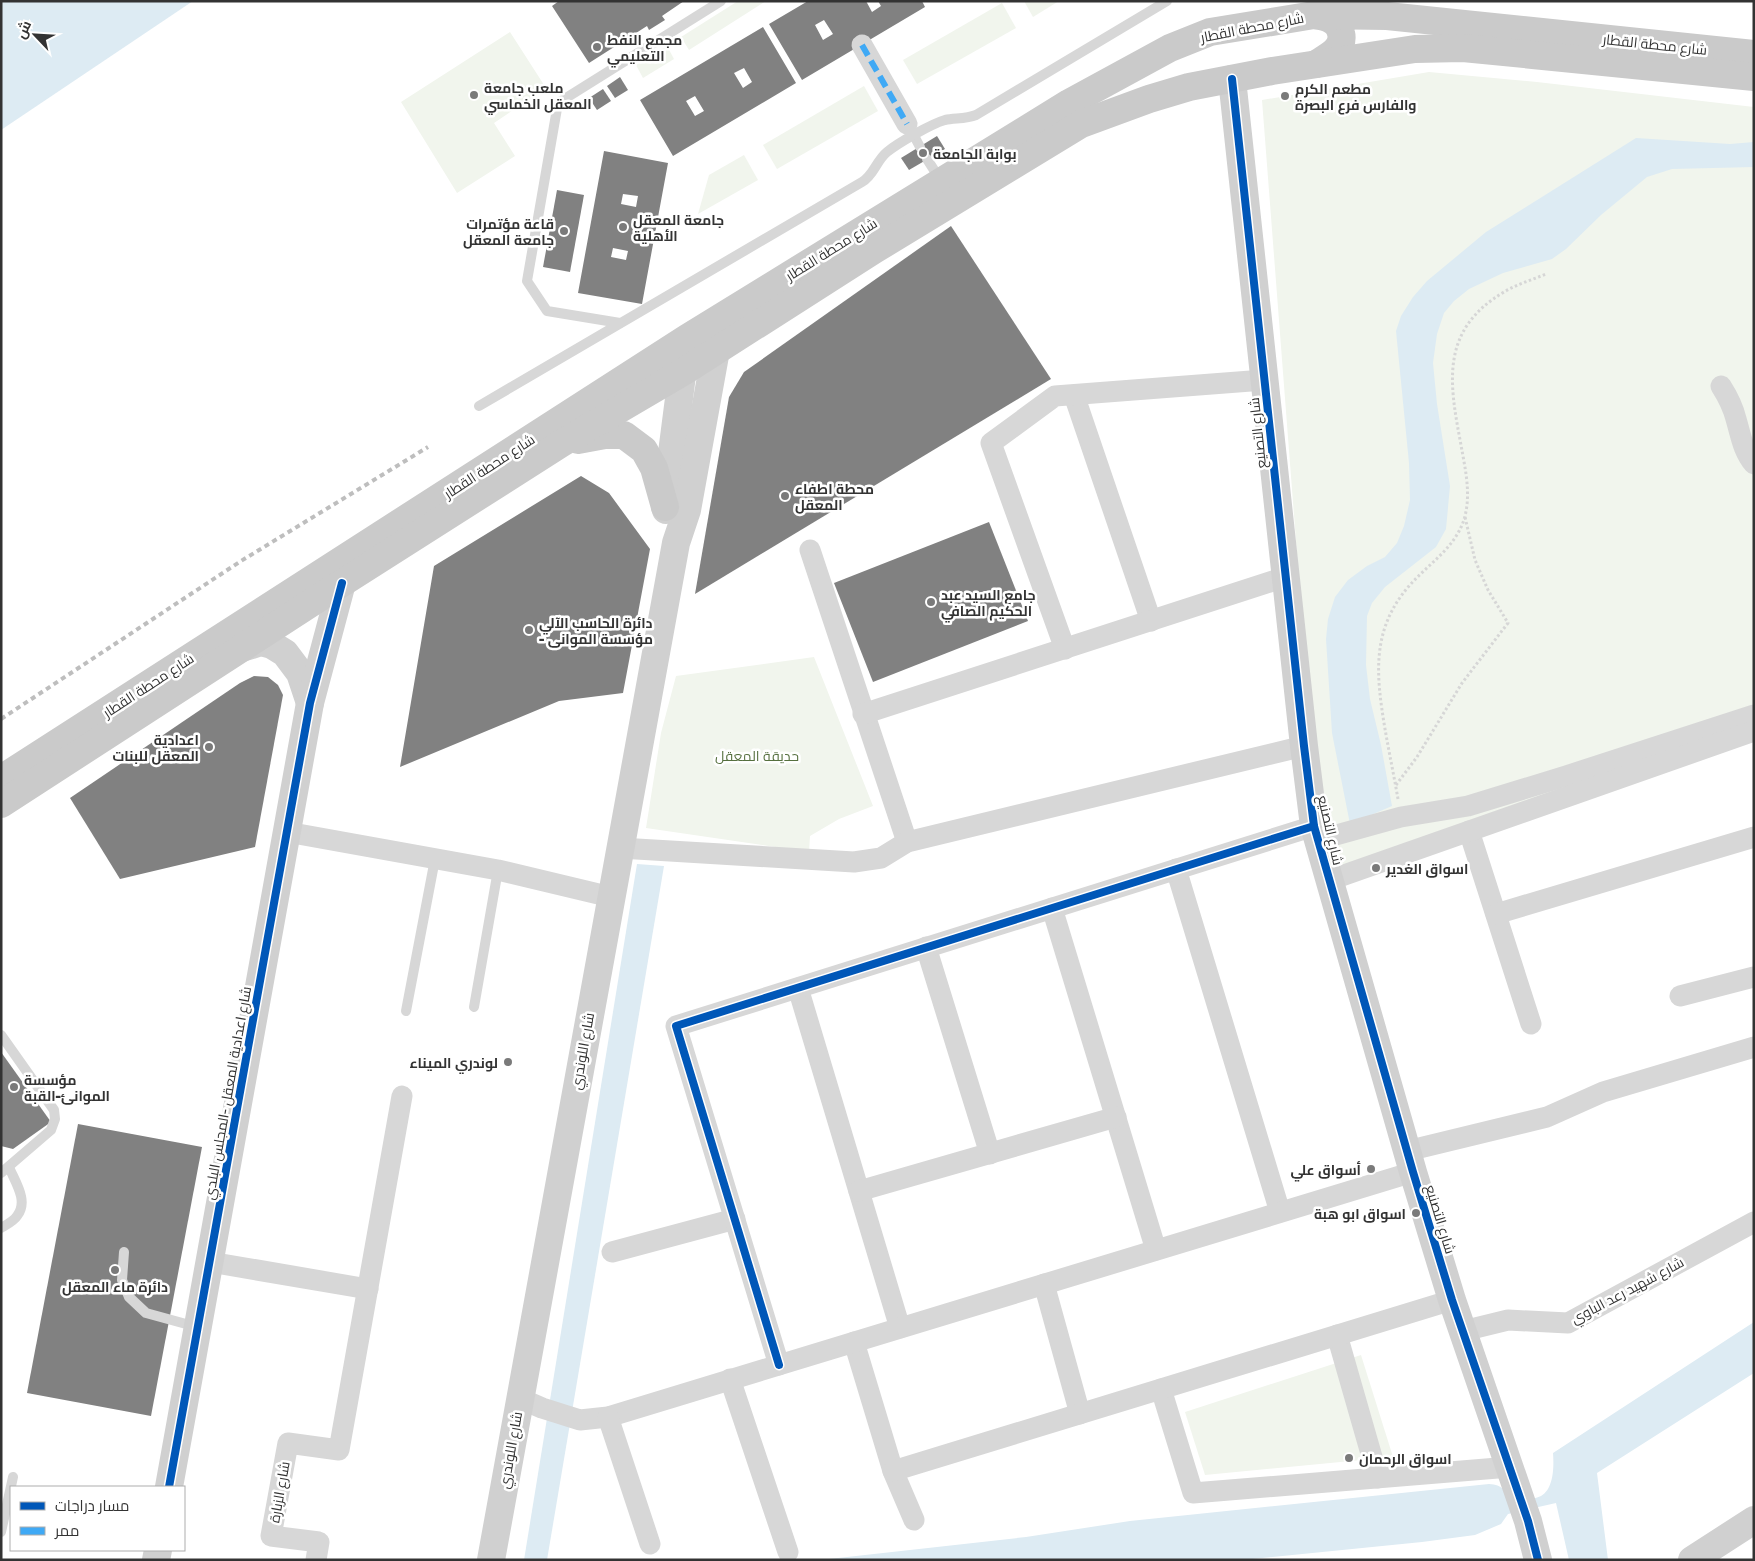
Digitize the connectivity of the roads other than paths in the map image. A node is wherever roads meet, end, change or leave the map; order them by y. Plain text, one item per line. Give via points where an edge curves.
1 (721, 1) edge
2 (1168, 1) edge
3 (1320, 10) edge
4 (862, 45) dead end
5 (1170, 48) junction
6 (1754, 54) edge
7 (1316, 64) junction
8 (1754, 77) edge
9 (1232, 79) junction
10 (1189, 87) junction
11 (911, 130) junction
12 (920, 147) dead end
13 (869, 239) junction
14 (718, 320) junction
15 (620, 323) junction
16 (687, 338) junction
17 (716, 350) junction
18 (683, 372) junction
19 (1264, 380) junction
20 (1722, 386) dead end
21 (1074, 395) junction
22 (479, 406) dead end
23 (562, 443) junction
24 (1754, 464) edge
25 (665, 507) junction
26 (676, 543) junction
27 (810, 550) dead end
28 (1285, 577) junction
29 (342, 583) junction
30 (1150, 620) junction
31 (242, 648) junction
32 (1065, 649) junction
33 (310, 703) junction
34 (863, 714) junction
35 (1754, 715) edge
36 (1754, 731) edge
37 (1304, 746) junction
38 (1, 779) edge
39 (1, 804) edge
40 (1469, 831) junction
41 (287, 832) junction
42 (1316, 833) junction
43 (1754, 837) edge
44 (907, 842) junction
45 (620, 848) junction
46 (435, 859) junction
47 (1176, 869) junction
48 (498, 870) junction
49 (1330, 880) junction
50 (611, 897) junction
51 (1052, 908) junction
52 (1496, 914) junction
53 (926, 947) junction
54 (1754, 977) edge
55 (798, 988) junction
56 (1680, 996) dead end
57 (474, 1007) dead end
58 (406, 1011) dead end
59 (1531, 1024) dead end
60 (1, 1035) edge
61 (1754, 1047) edge
62 (402, 1096) dead end
63 (1116, 1118) junction
64 (990, 1154) junction
65 (1410, 1161) junction
66 (5, 1170) edge
67 (859, 1191) junction
68 (1280, 1212) junction
69 (735, 1219) junction
70 (1754, 1222) edge
71 (1, 1228) edge
72 (1156, 1250) junction
73 (124, 1252) dead end
74 (612, 1252) dead end
75 (210, 1262) junction
76 (1044, 1284) junction
77 (368, 1289) junction
78 (1452, 1300) junction
79 (198, 1327) junction
80 (900, 1328) junction
81 (1463, 1331) junction
82 (1336, 1335) junction
83 (854, 1342) junction
84 (779, 1365) junction
85 (730, 1379) junction
86 (1161, 1389) junction
87 (530, 1403) junction
88 (1080, 1414) junction
89 (608, 1417) junction
90 (893, 1471) junction
91 (13, 1477) dead end
92 (1378, 1478) junction
93 (1514, 1479) junction
94 (11, 1486) edge
95 (169, 1486) edge
96 (10, 1491) edge
97 (914, 1520) dead end
98 (1754, 1520) edge
99 (1, 1532) edge
100 (650, 1544) dead end
101 (788, 1552) dead end
102 (316, 1560) edge
103 (491, 1560) edge
104 (1538, 1560) edge
105 (1692, 1560) edge

1 - 15 lane via 558,103 527,281 547,311
2 - 11 lane via 976,115
3 - 5 main road, شارع محطة القطار via 1210,32
3 - 6 main road, شارع محطة القطار
3 - 7 main road via 1340,26 1342,37 1340,46
4 - 11 street
5 - 10 main road via 1164,58 1166,70 1170,77
5 - 13 main road, شارع محطة القطار via 934,170
7 - 8 main road, شارع محطة القطار via 1415,49 1463,48
7 - 9 main road, شارع محطة القطار
9 - 10 main road, شارع محطة القطار
9 - 19 street, شارع التصنيع
10 - 13 main road, شارع محطة القطار via 1081,124
11 - 12 lane
11 - 15 lane via 887,152 867,179
13 - 14 main road, شارع محطة القطار
13 - 17 main road, شارع محطة القطار
14 - 16 main road, شارع محطة القطار
14 - 17 street, شارع اللوندري
15 - 22 lane
16 - 18 street
16 - 38 main road, شارع محطة القطار
17 - 18 main road, شارع محطة القطار
17 - 26 street, شارع اللوندري via 687,510
18 - 23 main road, شارع محطة القطار
18 - 25 street
19 - 21 street
19 - 28 street, شارع التصنيع
20 - 24 street via 1736,418 1741,441
21 - 30 street
21 - 32 street via 1055,396 991,443
23 - 25 main road via 624,435 644,450 654,468
23 - 29 main road, شارع محطة القطار
25 - 26 street
26 - 45 street, شارع اللوندري
27 - 34 street
28 - 30 street
28 - 37 street, شارع التصنيع
29 - 31 main road, شارع محطة القطار
29 - 33 street, شارع اعدادية المعقل -المجلس البلدي
30 - 32 street
31 - 33 street via 261,642 285,653 300,673
31 - 39 main road, شارع محطة القطار
32 - 34 street
33 - 41 street, شارع اعدادية المعقل -المجلس البلدي
34 - 44 street
35 - 42 street via 1468,806
36 - 40 street
37 - 42 street, شارع التصنيع
37 - 44 street
40 - 49 street
40 - 52 street
41 - 46 street
41 - 75 street, شارع اعدادية المعقل -المجلس البلدي
42 - 47 street
42 - 49 street, شارع التصنيع
43 - 52 street
44 - 45 street via 881,858 854,862
45 - 50 street, شارع اللوندري
46 - 48 street
46 - 58 lane
47 - 51 street
47 - 68 street
48 - 50 street
48 - 57 lane
49 - 65 street, شارع التصنيع
50 - 87 street, شارع اللوندري
51 - 53 street
51 - 63 street
52 - 59 street
53 - 55 street
53 - 64 street
54 - 56 street
55 - 67 street
55 - 69 street via 676,1026
60 - 66 lane via 54,1110 55,1119 51,1130
61 - 65 street via 1602,1092 1547,1117
62 - 77 street
63 - 64 street
63 - 72 street
64 - 67 street
65 - 68 street
65 - 78 street, شارع التصنيع
66 - 71 lane via 22,1199 22,1207 17,1217
67 - 80 street
68 - 72 street
69 - 74 street
69 - 84 street
70 - 81 street, شارع شهيد رعد الباوي via 1568,1323 1508,1320
72 - 76 street
73 - 79 lane via 122,1280 129,1297 146,1313
75 - 77 street
75 - 79 street, شارع اعدادية المعقل -المجلس البلدي
76 - 80 street
76 - 88 street
77 - 102 street, شارع الزبارة via 339,1450 288,1443 271,1536 319,1542
78 - 81 street, شارع التصنيع
78 - 82 street
79 - 95 street, شارع اعدادية المعقل -المجلس البلدي
80 - 83 street
81 - 93 street, شارع التصنيع
82 - 86 street
82 - 92 street
83 - 84 street
83 - 90 street
84 - 85 street
85 - 89 street
85 - 101 street
86 - 88 street
86 - 92 street via 1193,1493
87 - 89 street via 580,1420
87 - 103 street, شارع اللوندري
88 - 90 street
89 - 100 street
90 - 97 street
91 - 94 lane
92 - 93 street
93 - 104 street, شارع التصنيع
96 - 99 lane
98 - 105 street

